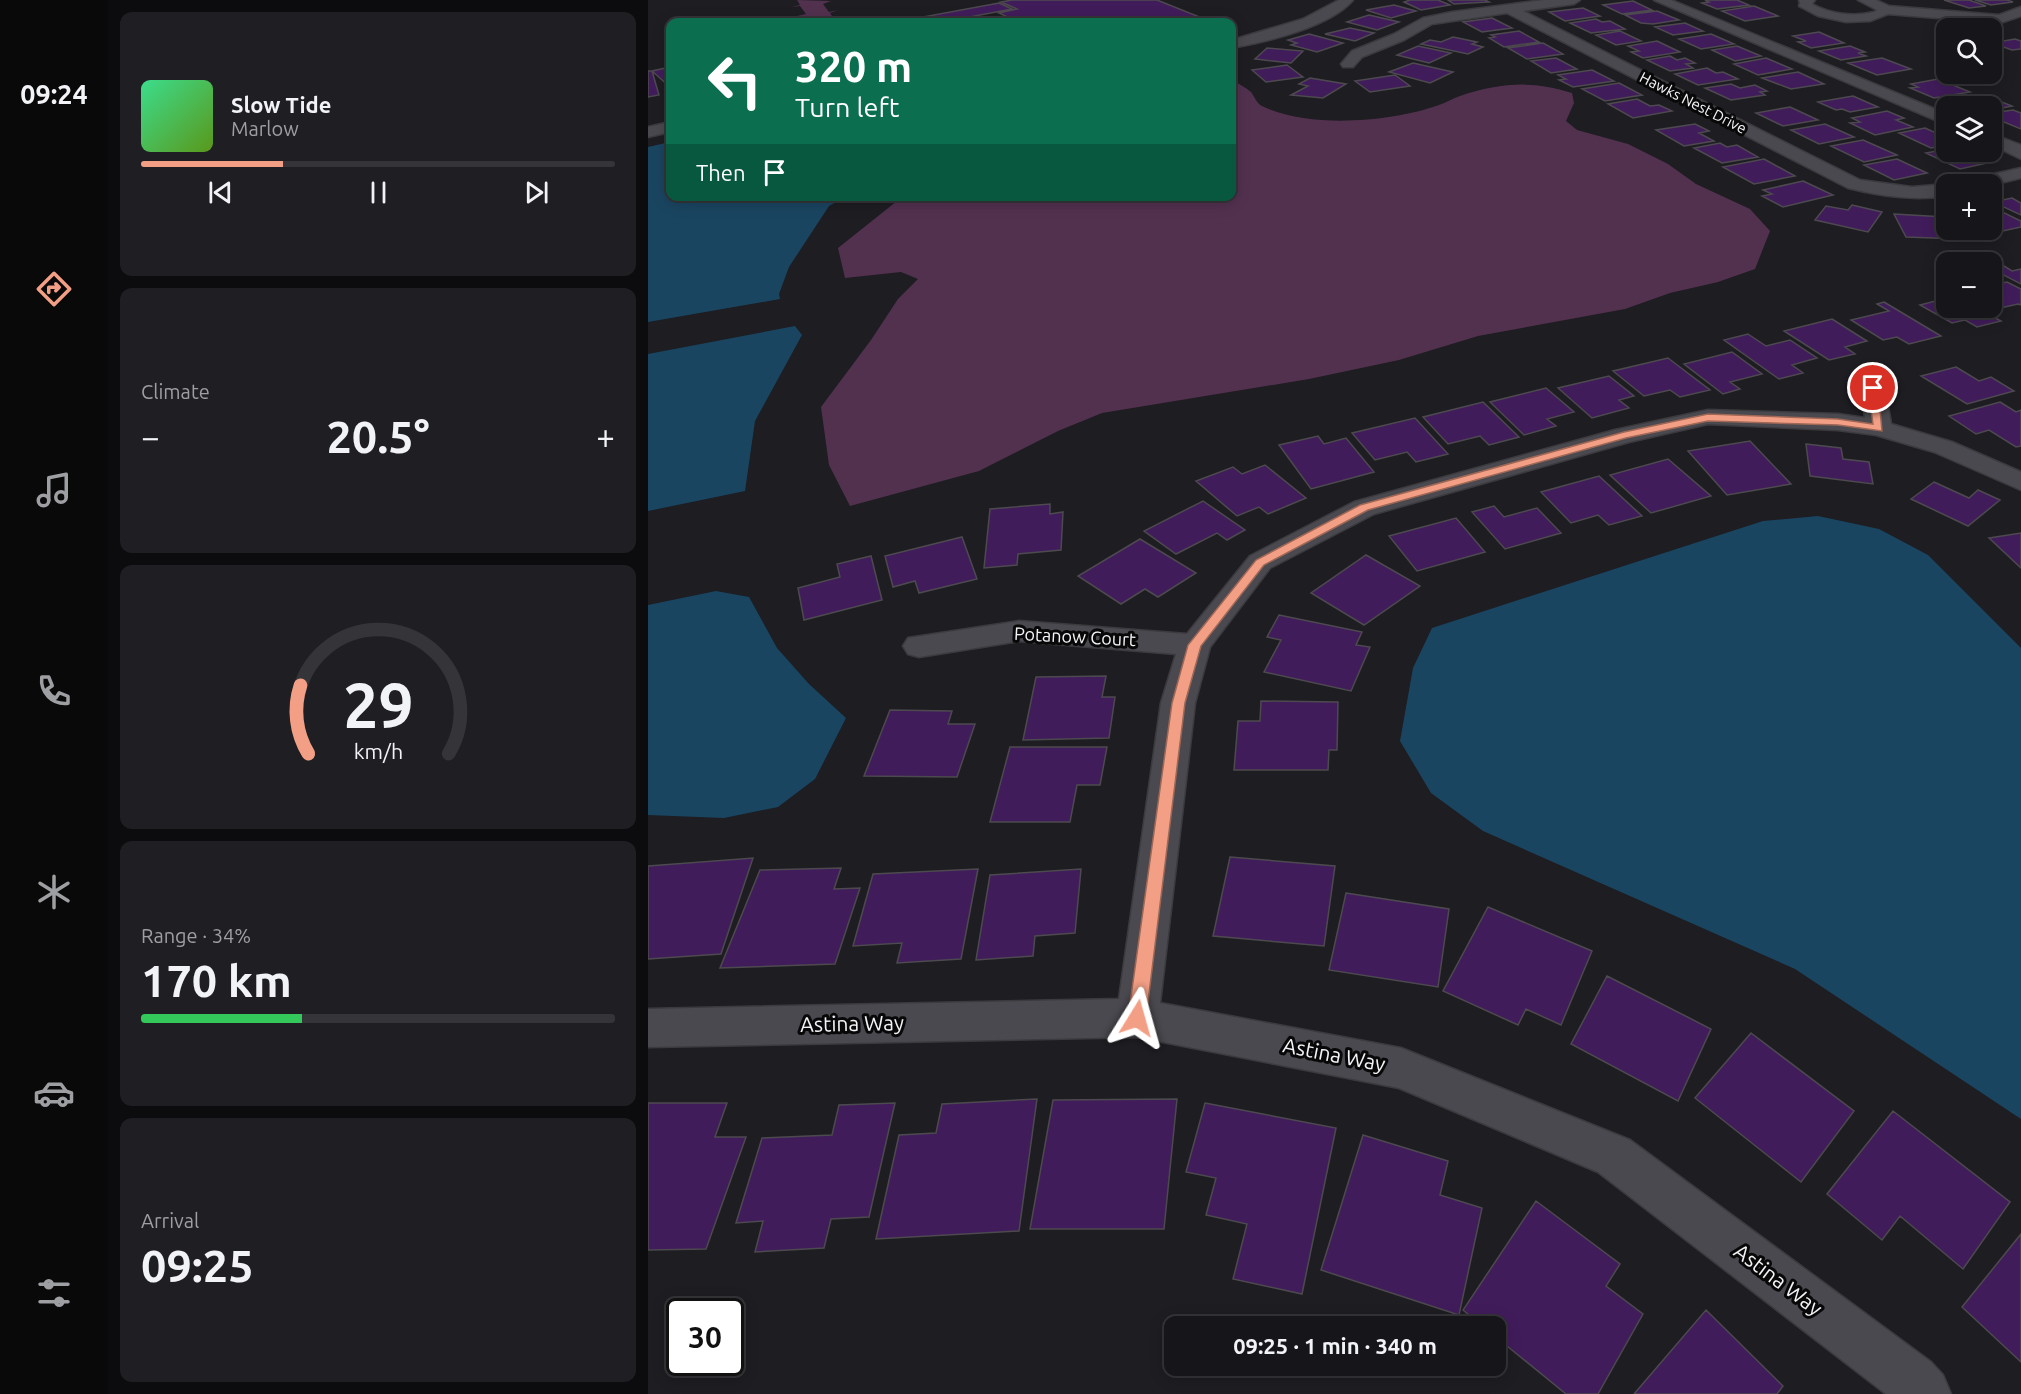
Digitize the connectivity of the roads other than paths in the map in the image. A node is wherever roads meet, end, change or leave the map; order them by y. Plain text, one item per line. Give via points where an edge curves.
1 (1347, 0) edge
2 (1574, 0) edge
3 (1660, 0) edge
4 (1807, 0) edge
5 (1864, 0) edge
6 (1317, 3) dead end
7 (1508, 9) junction
8 (1885, 10) junction
9 (2021, 11) edge
10 (1829, 15) junction
11 (1987, 18) edge
12 (2002, 18) edge
13 (2002, 20) edge
14 (1811, 22) dead end
15 (2020, 29) edge
16 (1767, 30) dead end
17 (1236, 33) edge
18 (1744, 34) junction
19 (1236, 43) edge
20 (1348, 64) dead end
21 (1936, 115) edge
22 (666, 118) edge
23 (648, 122) edge
24 (666, 128) edge
25 (648, 132) edge
26 (2002, 143) edge
27 (2021, 154) edge
28 (2021, 173) edge
29 (2002, 177) edge
30 (1936, 193) edge
31 (1873, 388) dead end
32 (1879, 428) junction
33 (2021, 482) edge
34 (1195, 645) junction
35 (919, 646) dead end
36 (1137, 1018) junction
37 (648, 1028) edge
38 (1924, 1394) edge

1 - 19 street via 1314,19
2 - 7 street
3 - 18 street
4 - 10 street via 1810,10
5 - 8 street
6 - 17 street
7 - 20 street via 1428,21 1399,38 1357,54
7 - 30 street, Hawks Nest Drive via 1854,184 1894,193
8 - 10 street via 1873,17
8 - 11 street
9 - 12 street
10 - 14 street
13 - 15 street
16 - 18 street
18 - 21 street
22 - 23 street
24 - 25 street
26 - 27 street
28 - 29 street
31 - 32 street
32 - 33 street via 1943,447
32 - 34 street via 1838,422 1708,417 1624,435 1364,508 1260,562
34 - 35 street, Potanow Court via 1019,631
34 - 36 street via 1178,703
36 - 37 street, Astina Way
36 - 38 street, Astina Way via 1401,1068 1614,1156

